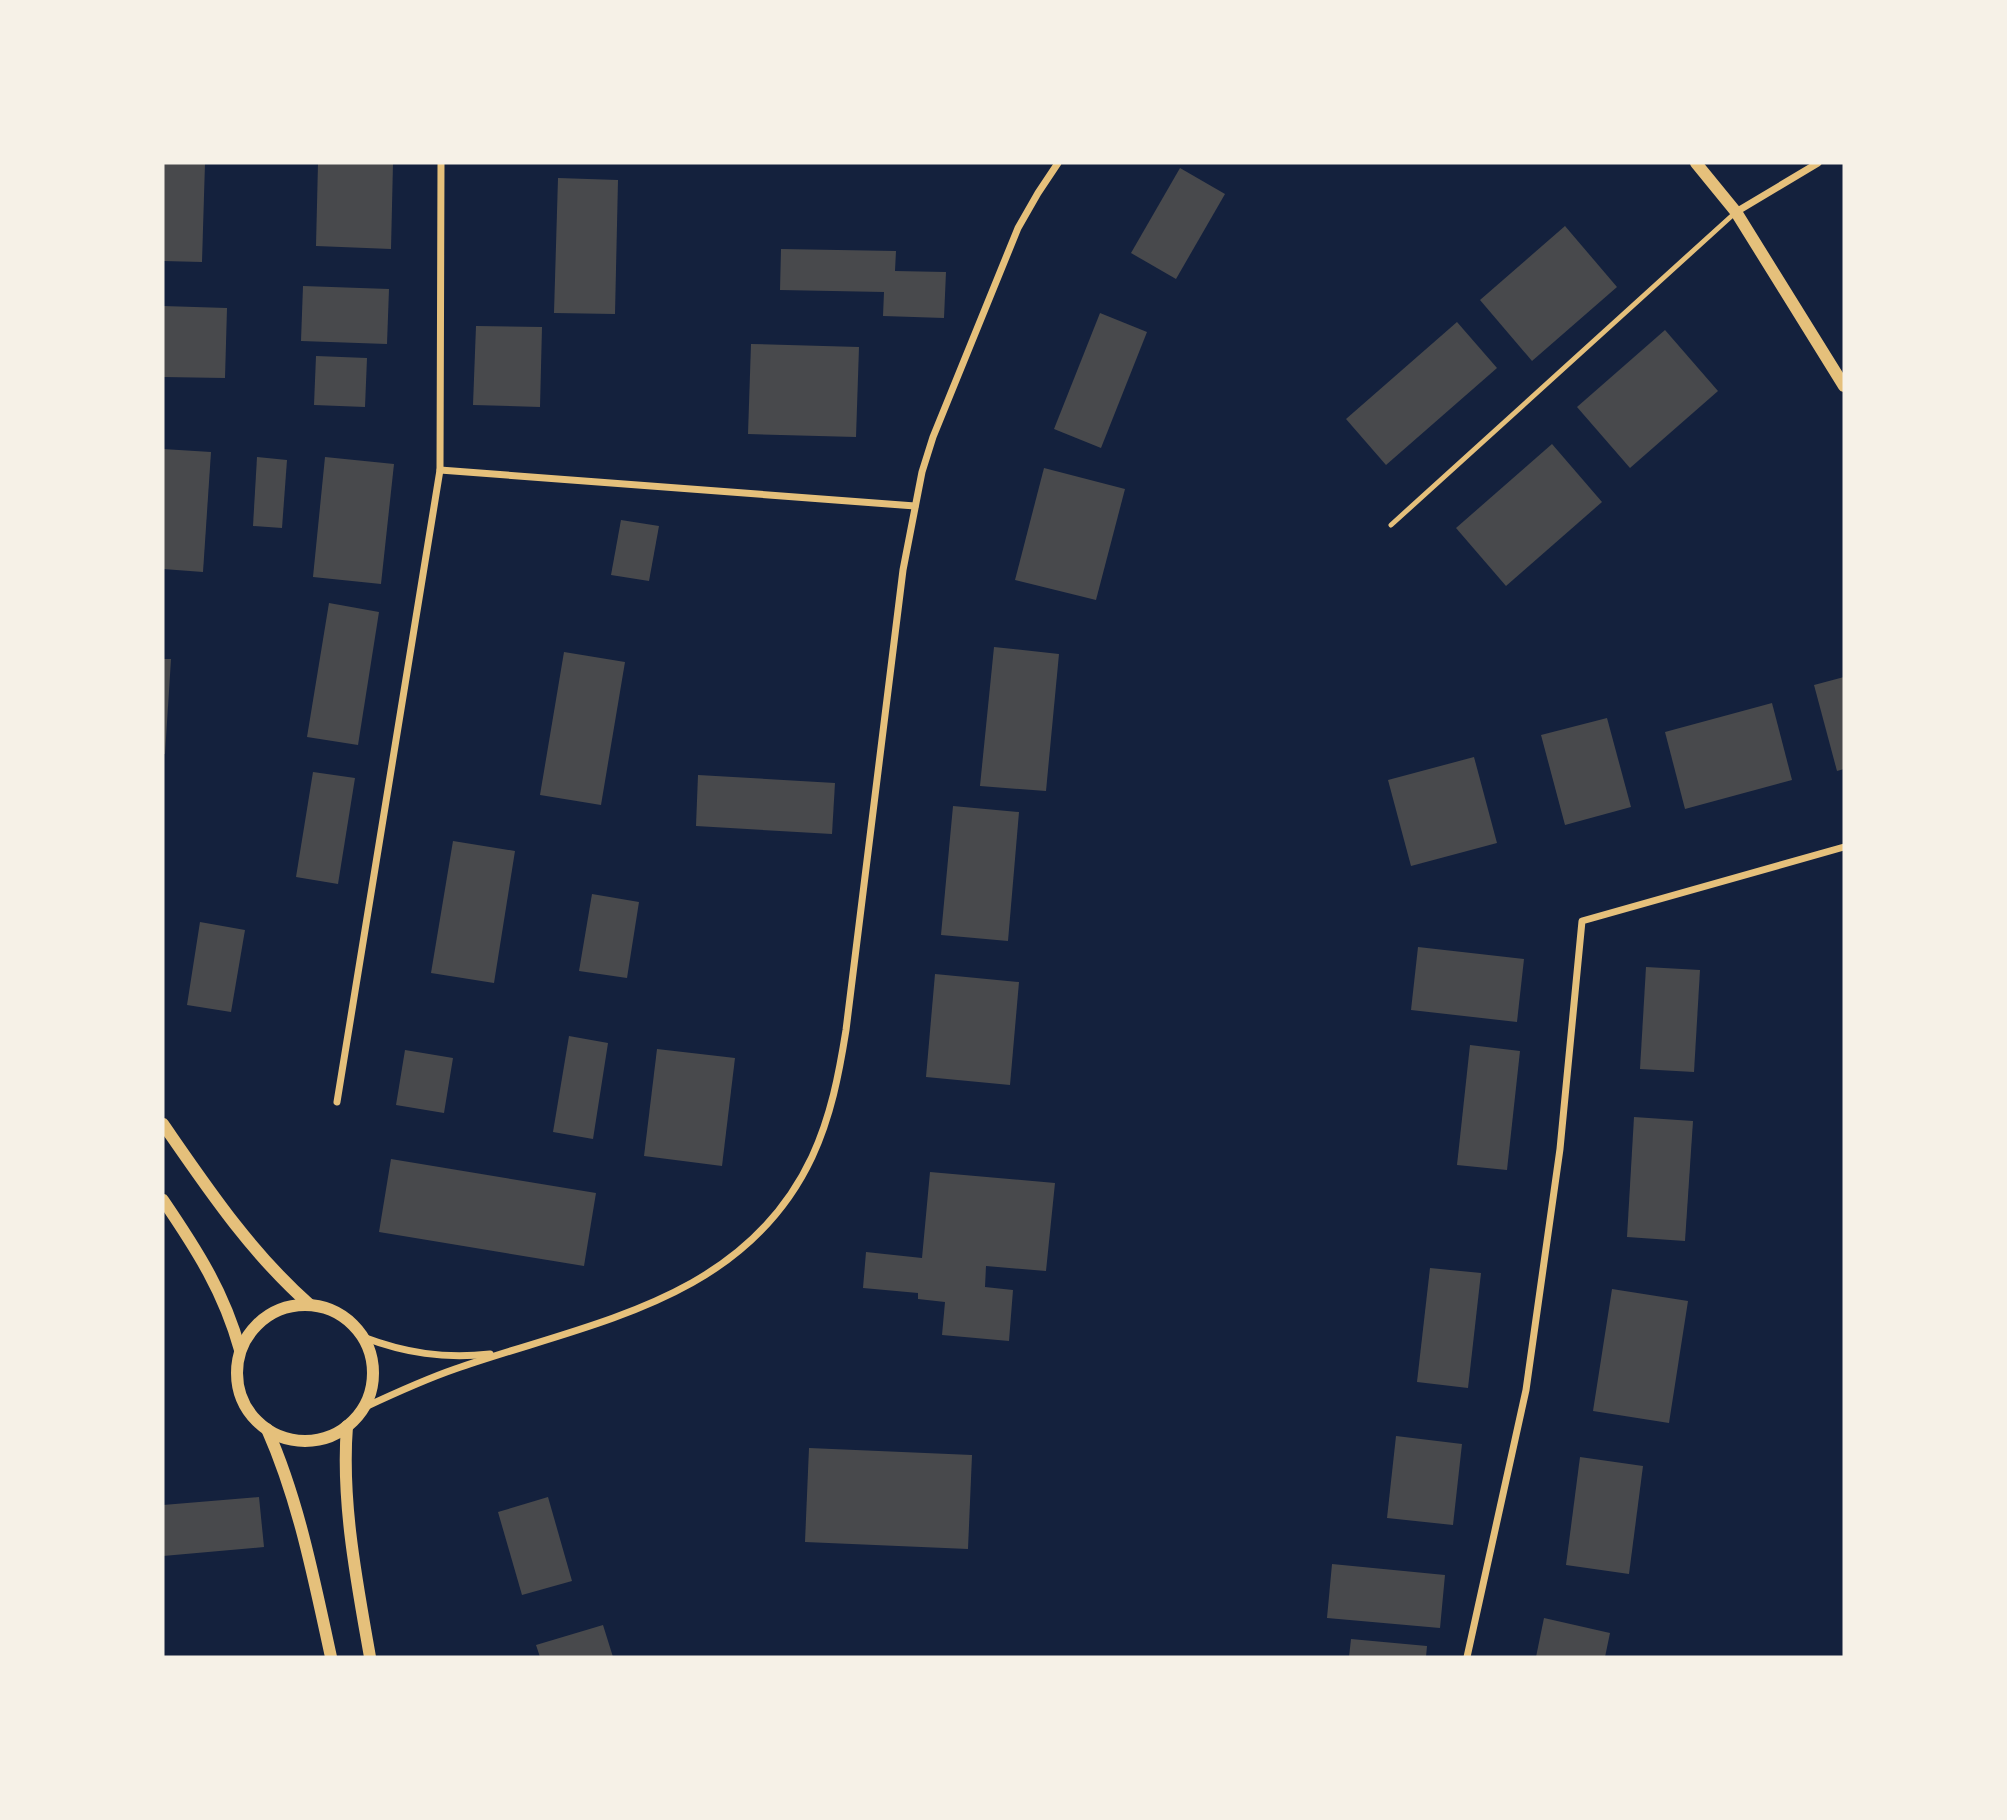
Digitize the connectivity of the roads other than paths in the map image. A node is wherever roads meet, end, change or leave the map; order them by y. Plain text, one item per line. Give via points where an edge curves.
1 (441, 163) edge
2 (1058, 163) edge
3 (1696, 163) edge
4 (1818, 163) edge
5 (1736, 212) junction
6 (1844, 386) edge
7 (440, 470) junction
8 (915, 506) junction
9 (1391, 525) dead end
10 (1844, 847) edge
11 (337, 1102) dead end
12 (163, 1124) edge
13 (163, 1200) edge
14 (310, 1305) junction
15 (363, 1337) junction
16 (240, 1350) junction
17 (505, 1353) junction
18 (363, 1408) junction
19 (347, 1426) junction
20 (266, 1429) junction
21 (331, 1657) edge
22 (370, 1657) edge
23 (1468, 1657) edge

1 - 7 street
2 - 8 street via 1018,228 1002,265 933,437
3 - 5 street
4 - 5 street
5 - 6 street
5 - 9 lane
7 - 8 street
7 - 11 street
8 - 17 street via 903,570 846,1030 837,1084 811,1158 790,1196 765,1226 714,1269 649,1305
10 - 23 street via 1583,921 1560,1149 1526,1390
12 - 14 street via 247,1242
13 - 16 street via 223,1298
14 - 15 street via 340,1315
14 - 16 street via 276,1311 261,1321
15 - 17 street via 394,1349 428,1354
15 - 18 street via 373,1373
16 - 20 street via 238,1389 246,1407
17 - 18 street
18 - 19 street
19 - 20 street via 312,1441 292,1440
19 - 22 street via 351,1540
20 - 21 street via 287,1479

